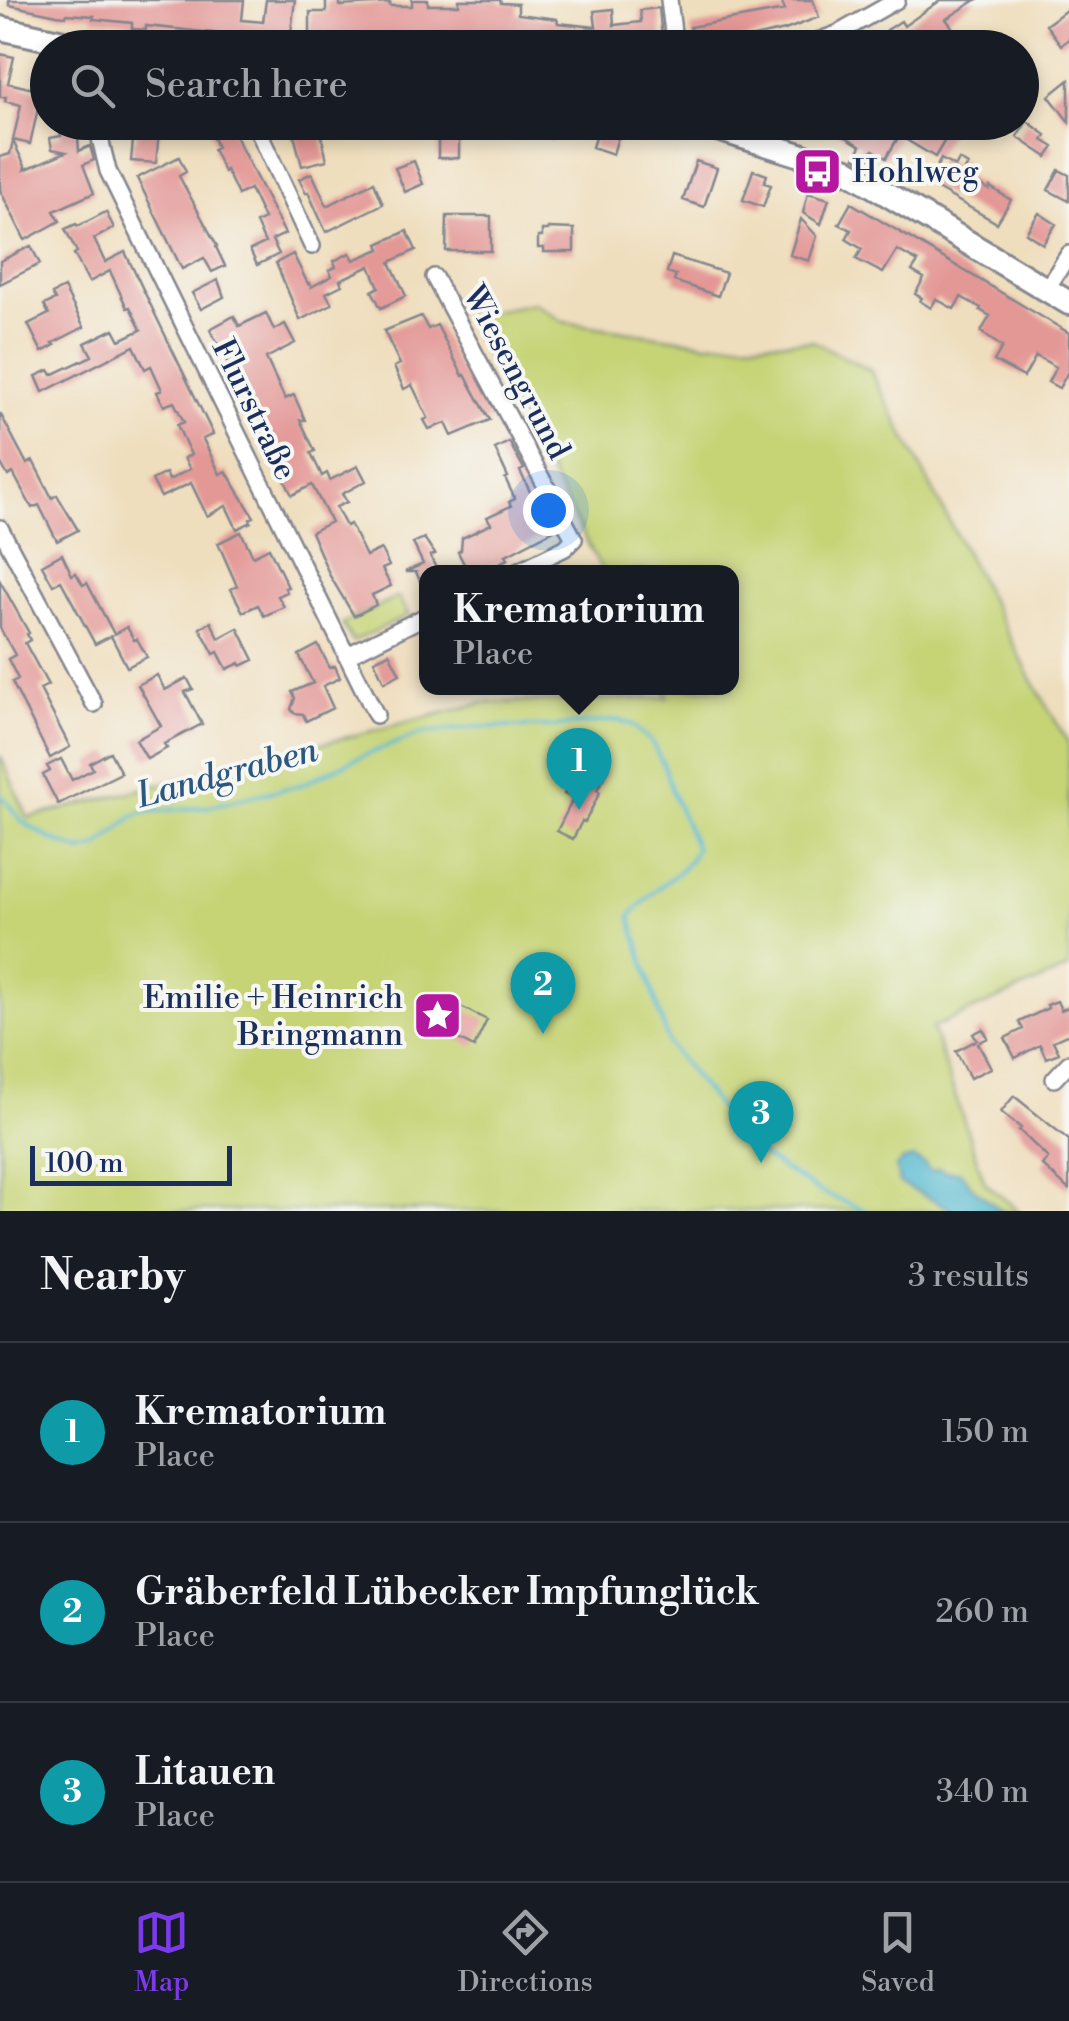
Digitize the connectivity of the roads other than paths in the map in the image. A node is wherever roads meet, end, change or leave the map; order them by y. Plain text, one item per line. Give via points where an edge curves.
1 (669, 0) edge
2 (898, 0) edge
3 (0, 28) edge
4 (673, 30) edge
5 (844, 30) edge
6 (30, 35) edge
7 (100, 140) edge
8 (262, 140) edge
9 (752, 140) edge
10 (312, 246) dead end
11 (1069, 254) edge
12 (434, 277) dead end
13 (1046, 290) junction
14 (1069, 304) edge
15 (0, 528) edge
16 (530, 565) edge
17 (419, 620) edge
18 (346, 656) junction
19 (94, 704) dead end
20 (376, 715) dead end
21 (1069, 1063) edge
22 (1054, 1079) dead end

1 - 4 street
2 - 5 street
3 - 6 main road
7 - 18 street, Flurstraße via 108,171
8 - 10 street
9 - 13 main road via 845,169
11 - 13 street
12 - 16 street, Wiesengrund via 574,539
13 - 14 main road
15 - 19 street
17 - 18 street
18 - 20 street, Flurstraße
21 - 22 street

